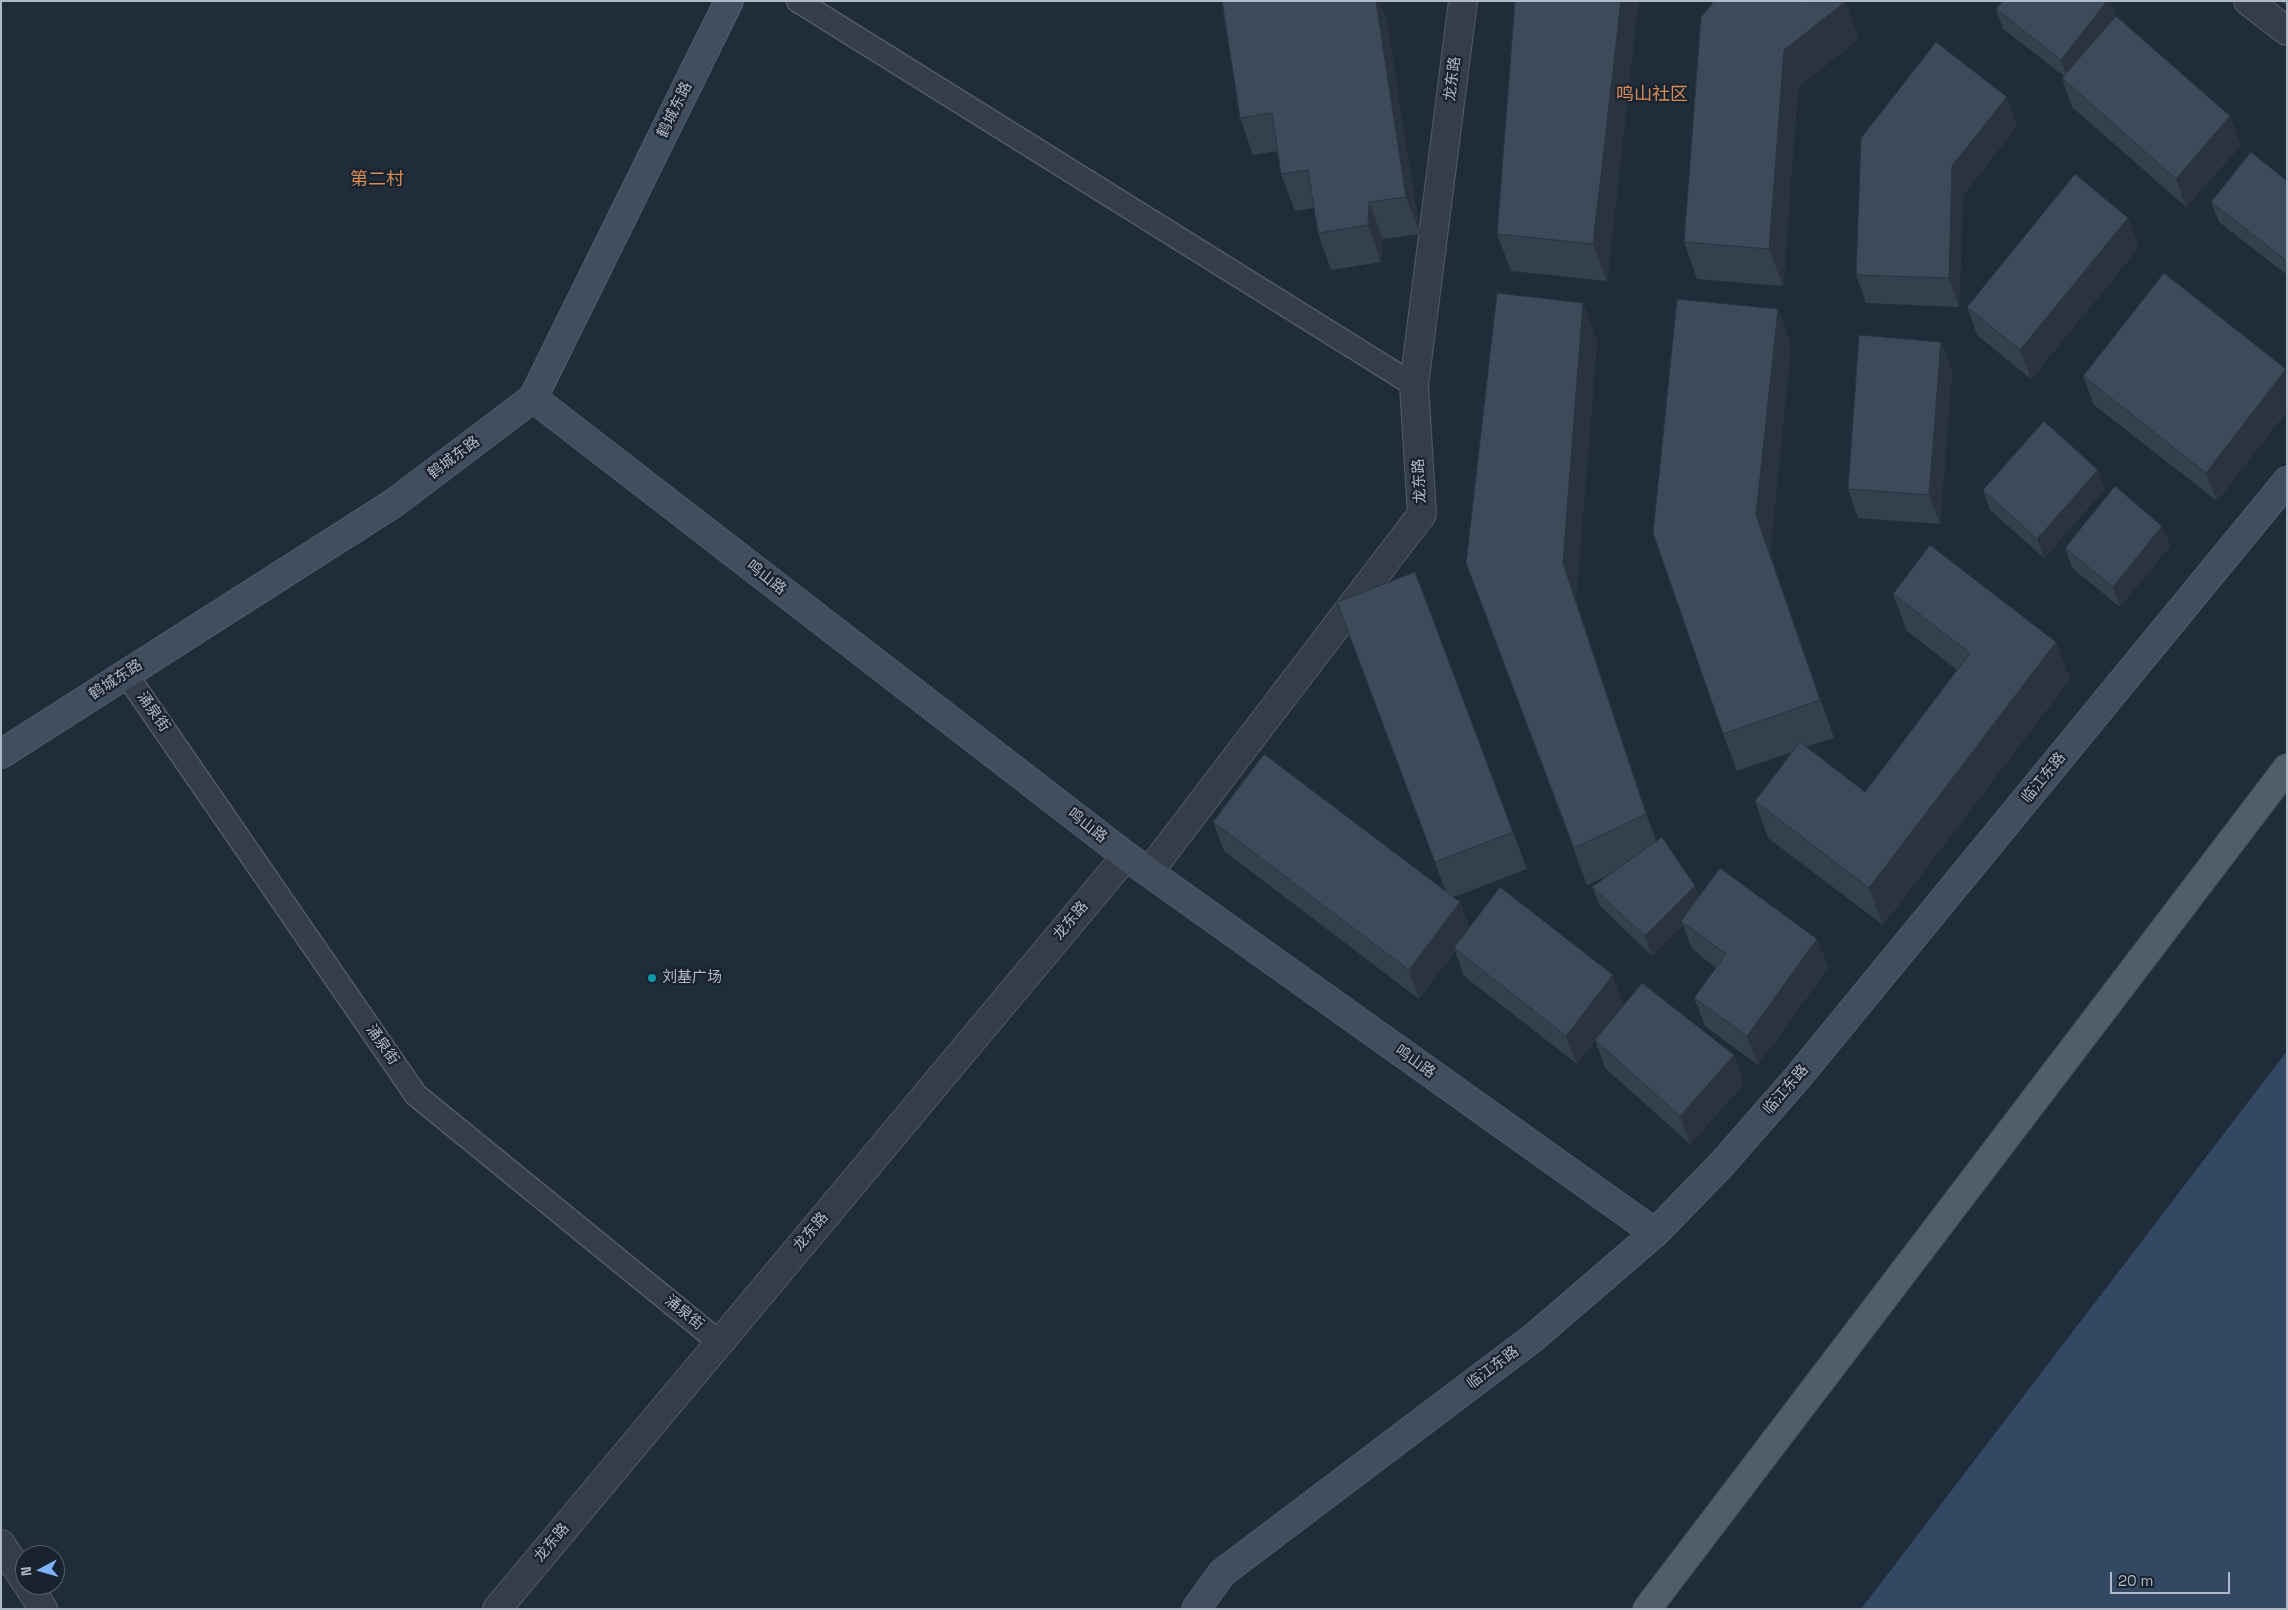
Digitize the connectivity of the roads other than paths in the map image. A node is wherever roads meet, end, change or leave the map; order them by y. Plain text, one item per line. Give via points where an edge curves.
1 (729, 1) edge
2 (798, 1) edge
3 (1463, 1) edge
4 (2248, 1) edge
5 (2287, 31) edge
6 (1414, 384) junction
7 (533, 398) junction
8 (2287, 481) edge
9 (126, 674) junction
10 (1, 754) edge
11 (2287, 768) edge
12 (1126, 856) junction
13 (1149, 872) junction
14 (1655, 1233) junction
15 (720, 1342) junction
16 (1, 1544) edge
17 (15, 1566) edge
18 (34, 1595) edge
19 (43, 1609) edge
20 (497, 1609) edge
21 (1196, 1609) edge
22 (1647, 1609) edge

1 - 7 street, 鹤城东路
2 - 6 lane
3 - 6 street, 龙东路
4 - 5 street
6 - 13 street, 龙东路 via 1422,514
7 - 9 street, 鹤城东路 via 394,503
7 - 12 street, 鸣山路
8 - 14 street, 临江东路 via 1798,1077 1722,1164
9 - 10 street, 鹤城东路
9 - 15 lane, 涌泉街 via 416,1095
11 - 22 main road
12 - 13 street, 鸣山路
12 - 15 street, 龙东路
13 - 14 street, 鸣山路
14 - 21 street, 临江东路 via 1533,1338 1222,1573
15 - 20 street, 龙东路
16 - 17 street
18 - 19 street

